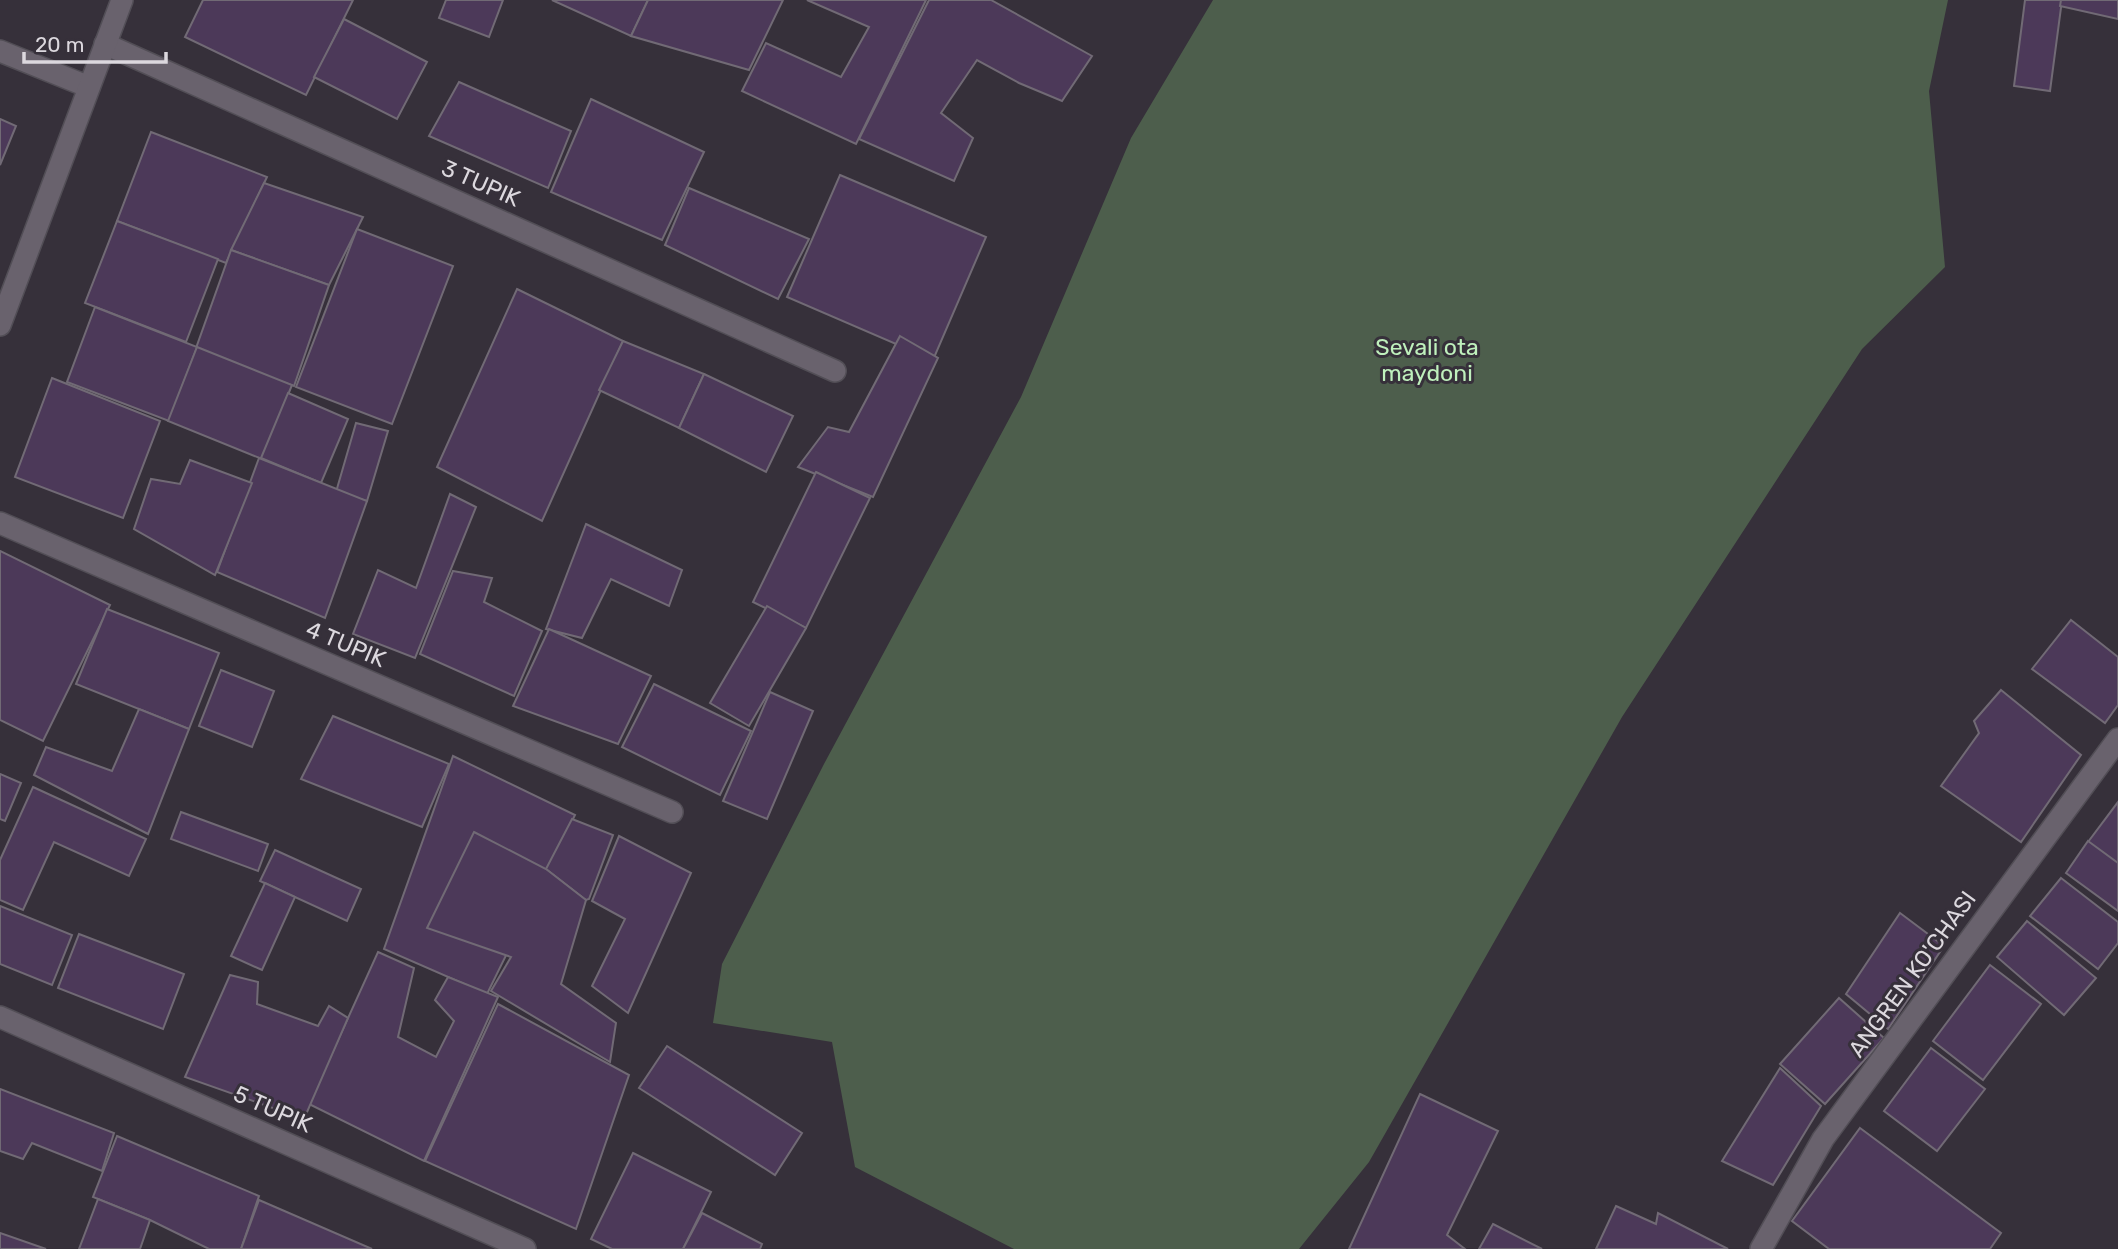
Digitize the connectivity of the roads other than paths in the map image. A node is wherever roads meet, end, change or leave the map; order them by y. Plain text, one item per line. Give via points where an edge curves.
1 (122, 0) edge
2 (105, 44) junction
3 (0, 51) edge
4 (89, 87) junction
5 (8, 276) edge
6 (0, 325) edge
7 (835, 371) dead end
8 (0, 523) edge
9 (2118, 739) edge
10 (672, 812) dead end
11 (0, 1017) edge
12 (524, 1249) edge
13 (1761, 1249) edge

1 - 2 street
2 - 4 street
2 - 7 street, 3 TUPIK
3 - 4 street
4 - 5 street
5 - 6 street
8 - 10 street, 4 TUPIK
9 - 13 street, ANGREN KO'CHASI via 1824,1139
11 - 12 street, 5 TUPIK

